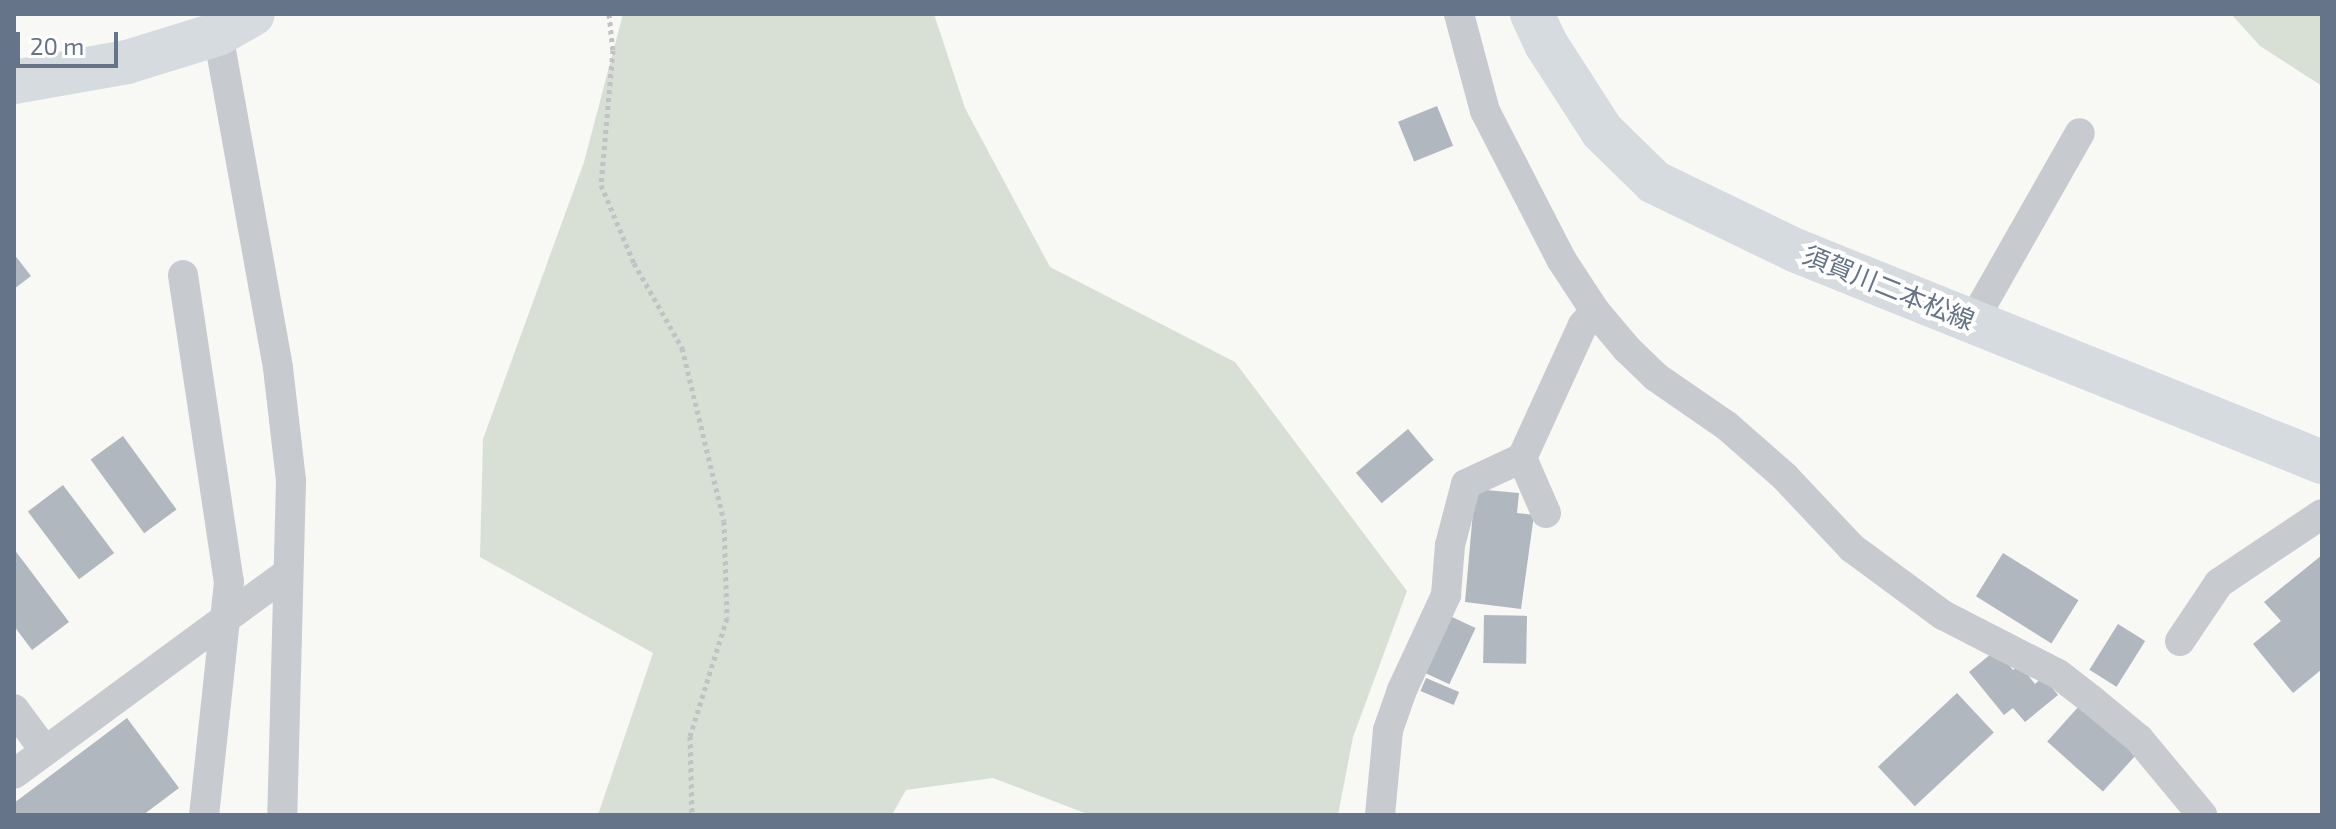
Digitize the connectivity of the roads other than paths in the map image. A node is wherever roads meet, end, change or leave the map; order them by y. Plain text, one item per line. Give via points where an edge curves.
1 (1459, 14) edge
2 (1532, 14) edge
3 (236, 24) edge
4 (14, 82) edge
5 (2080, 133) dead end
6 (183, 275) dead end
7 (1595, 311) junction
8 (1973, 321) junction
9 (1522, 458) junction
10 (2322, 462) edge
11 (1546, 513) dead end
12 (2322, 514) edge
13 (288, 573) junction
14 (225, 618) junction
15 (2180, 641) dead end
16 (14, 709) edge
17 (45, 751) junction
18 (14, 774) edge
19 (204, 815) edge
20 (282, 815) edge
21 (1380, 815) edge
22 (2202, 815) edge

1 - 7 street via 1485,111 1561,259
2 - 8 main road, 須賀川二本松線 via 1602,131 1654,182 1797,251
3 - 4 main road via 127,62
3 - 13 street via 291,481
5 - 8 street
6 - 14 street via 229,582
7 - 9 street via 1583,325
7 - 22 street via 1656,377 1727,426 1785,477 1852,548 1943,615 2058,674 2139,739
8 - 10 main road, 須賀川二本松線
9 - 11 street
9 - 21 street via 1466,484 1450,545 1446,595 1388,730
12 - 15 street via 2219,583
13 - 14 street
13 - 20 street
14 - 17 street
14 - 19 street
16 - 17 street
17 - 18 street

